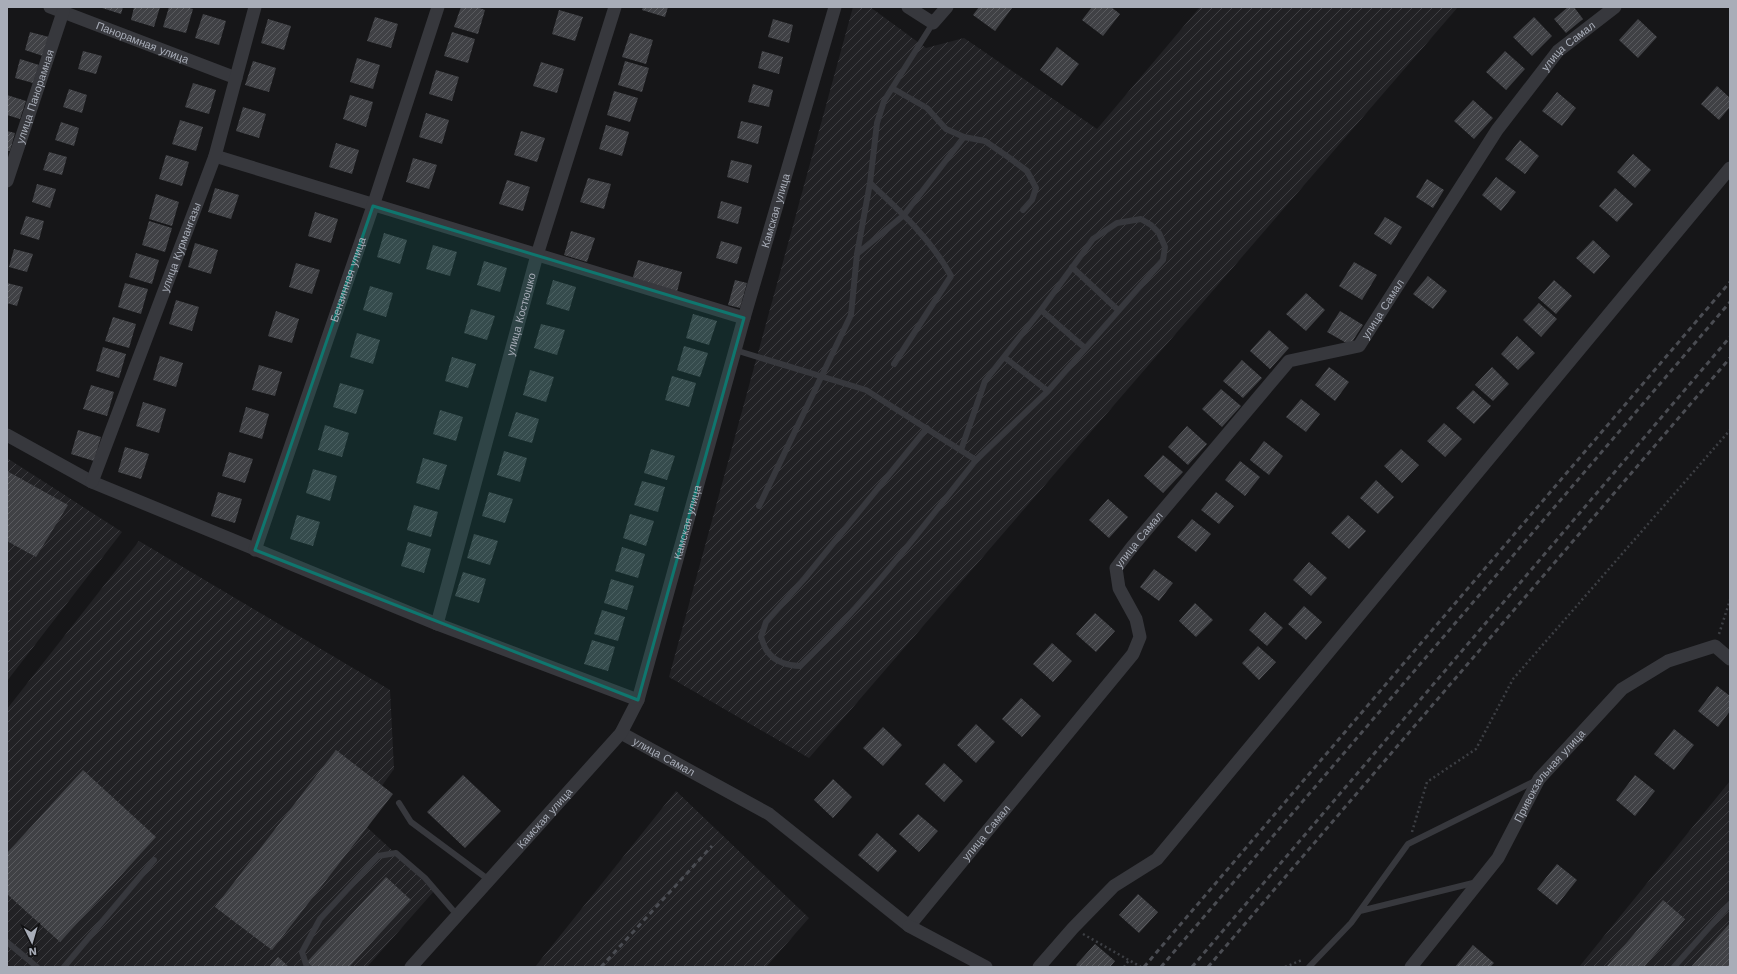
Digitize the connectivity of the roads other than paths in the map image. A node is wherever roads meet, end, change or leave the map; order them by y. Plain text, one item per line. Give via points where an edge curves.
1 (50, 7) edge
2 (255, 7) edge
3 (438, 7) edge
4 (615, 7) edge
5 (835, 7) edge
6 (908, 7) edge
7 (947, 7) edge
8 (1615, 7) edge
9 (63, 12) junction
10 (933, 23) junction
11 (236, 78) junction
12 (892, 88) junction
13 (964, 137) junction
14 (215, 156) junction
15 (1730, 168) edge
16 (7, 180) edge
17 (870, 183) junction
18 (373, 206) junction
19 (1023, 210) dead end
20 (904, 215) junction
21 (857, 254) junction
22 (537, 255) junction
23 (1072, 267) junction
24 (1041, 310) junction
25 (1118, 310) junction
26 (744, 318) junction
27 (1085, 348) junction
28 (735, 350) junction
29 (1004, 357) junction
30 (894, 364) dead end
31 (822, 377) junction
32 (1048, 391) junction
33 (927, 428) junction
34 (7, 435) edge
35 (961, 450) junction
36 (976, 460) junction
37 (92, 482) junction
38 (759, 506) dead end
39 (255, 550) junction
40 (438, 624) junction
41 (1730, 659) edge
42 (638, 700) junction
43 (621, 733) junction
44 (1539, 779) junction
45 (399, 803) dead end
46 (154, 860) dead end
47 (489, 880) junction
48 (1480, 881) junction
49 (1730, 904) edge
50 (1360, 911) junction
51 (457, 915) junction
52 (909, 926) junction
53 (7, 942) edge
54 (1043, 962) edge
55 (37, 967) edge
56 (64, 967) edge
57 (307, 967) edge
58 (411, 967) edge
59 (986, 967) edge
60 (1309, 967) edge
61 (1411, 967) edge
62 (1674, 967) edge

1 - 9 street, Панорамная улица
2 - 11 street, улица Курмангазы
3 - 18 street, Бензинная улица
4 - 22 street, улица Костюшко
5 - 26 street, Камская улица
6 - 10 street
7 - 10 street
8 - 52 street, улица Самал via 1558,51 1502,124 1359,346 1289,361 1132,547 1116,568 1119,588 1136,619 1140,637 1133,654
9 - 11 street, Панорамная улица
9 - 16 street, улица Панорамная
10 - 12 lane
11 - 14 street, улица Курмангазы
12 - 13 lane via 927,108 946,129
12 - 17 lane via 884,101 877,123
13 - 19 lane via 985,141 1027,171 1036,188 1032,200
13 - 20 lane
14 - 18 street
14 - 37 street, улица Курмангазы
15 - 54 street via 1157,859 1114,886
17 - 20 lane
17 - 21 lane
18 - 22 street
18 - 39 street, Бензинная улица
20 - 21 lane
20 - 30 lane via 942,258 951,276
21 - 31 lane via 851,315
22 - 26 street
22 - 40 street, улица Костюшко
23 - 24 lane
23 - 25 lane
23 - 25 lane via 1092,239 1116,223 1141,219 1151,225 1159,233 1165,247 1162,260
24 - 27 lane
24 - 29 lane
25 - 27 lane
26 - 28 street, Камская улица
27 - 32 lane
28 - 31 lane
28 - 42 street, Камская улица
29 - 32 lane
29 - 35 lane via 985,381
31 - 33 lane via 866,390
31 - 38 lane
32 - 36 lane
33 - 35 lane
33 - 36 lane via 766,622 761,637 768,653 778,661 790,666 800,666 830,637 916,536
34 - 37 street
35 - 36 lane
37 - 39 street
39 - 40 street
40 - 42 street
41 - 44 street, Привокзальная улица via 1715,646 1668,661 1622,688
42 - 43 street, Камская улица
43 - 47 street, Камская улица
43 - 52 street, улица Самал via 769,814
44 - 48 street, Привокзальная улица via 1498,858
44 - 50 lane via 1408,844
45 - 47 lane via 411,822
46 - 56 lane
47 - 51 street, Камская улица
48 - 50 lane
48 - 61 street, Привокзальная улица
49 - 62 lane
50 - 60 lane
51 - 57 lane via 425,878 396,853 378,856 320,919 302,952
51 - 58 street, Камская улица
52 - 59 street
53 - 55 lane

